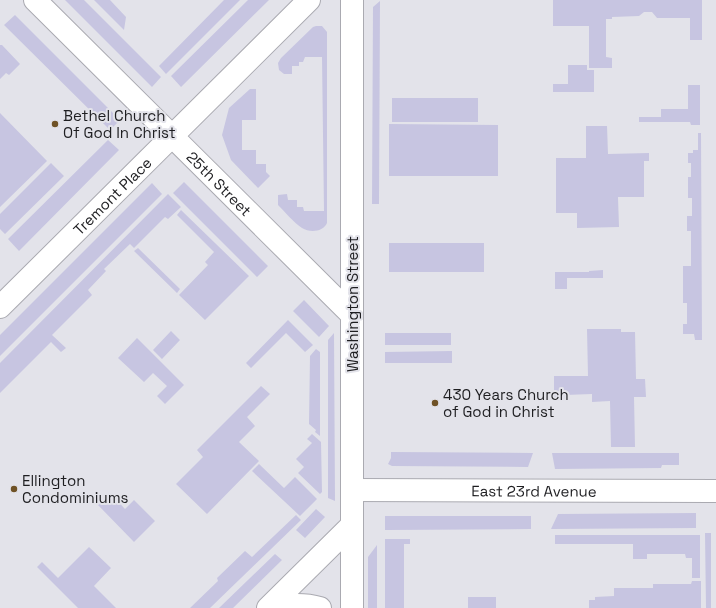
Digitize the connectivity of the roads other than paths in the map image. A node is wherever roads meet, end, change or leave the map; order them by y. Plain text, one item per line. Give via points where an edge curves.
1 (35, 0) edge
2 (309, 0) edge
3 (352, 0) edge
4 (172, 136) junction
5 (0, 308) edge
6 (352, 315) junction
7 (352, 490) junction
8 (716, 491) edge
9 (352, 525) junction
10 (268, 608) edge
11 (320, 608) edge
12 (352, 608) edge

1 - 4 street, 25th Street
2 - 4 street, Tremont Place
3 - 6 street, Washington Street
4 - 5 street, Tremont Place
4 - 6 street, 25th Street
6 - 7 street, Washington Street
7 - 8 street, East 23rd Avenue
7 - 9 street, Washington Street
9 - 10 street
9 - 12 street, Washington Street
10 - 11 street via 290,605

